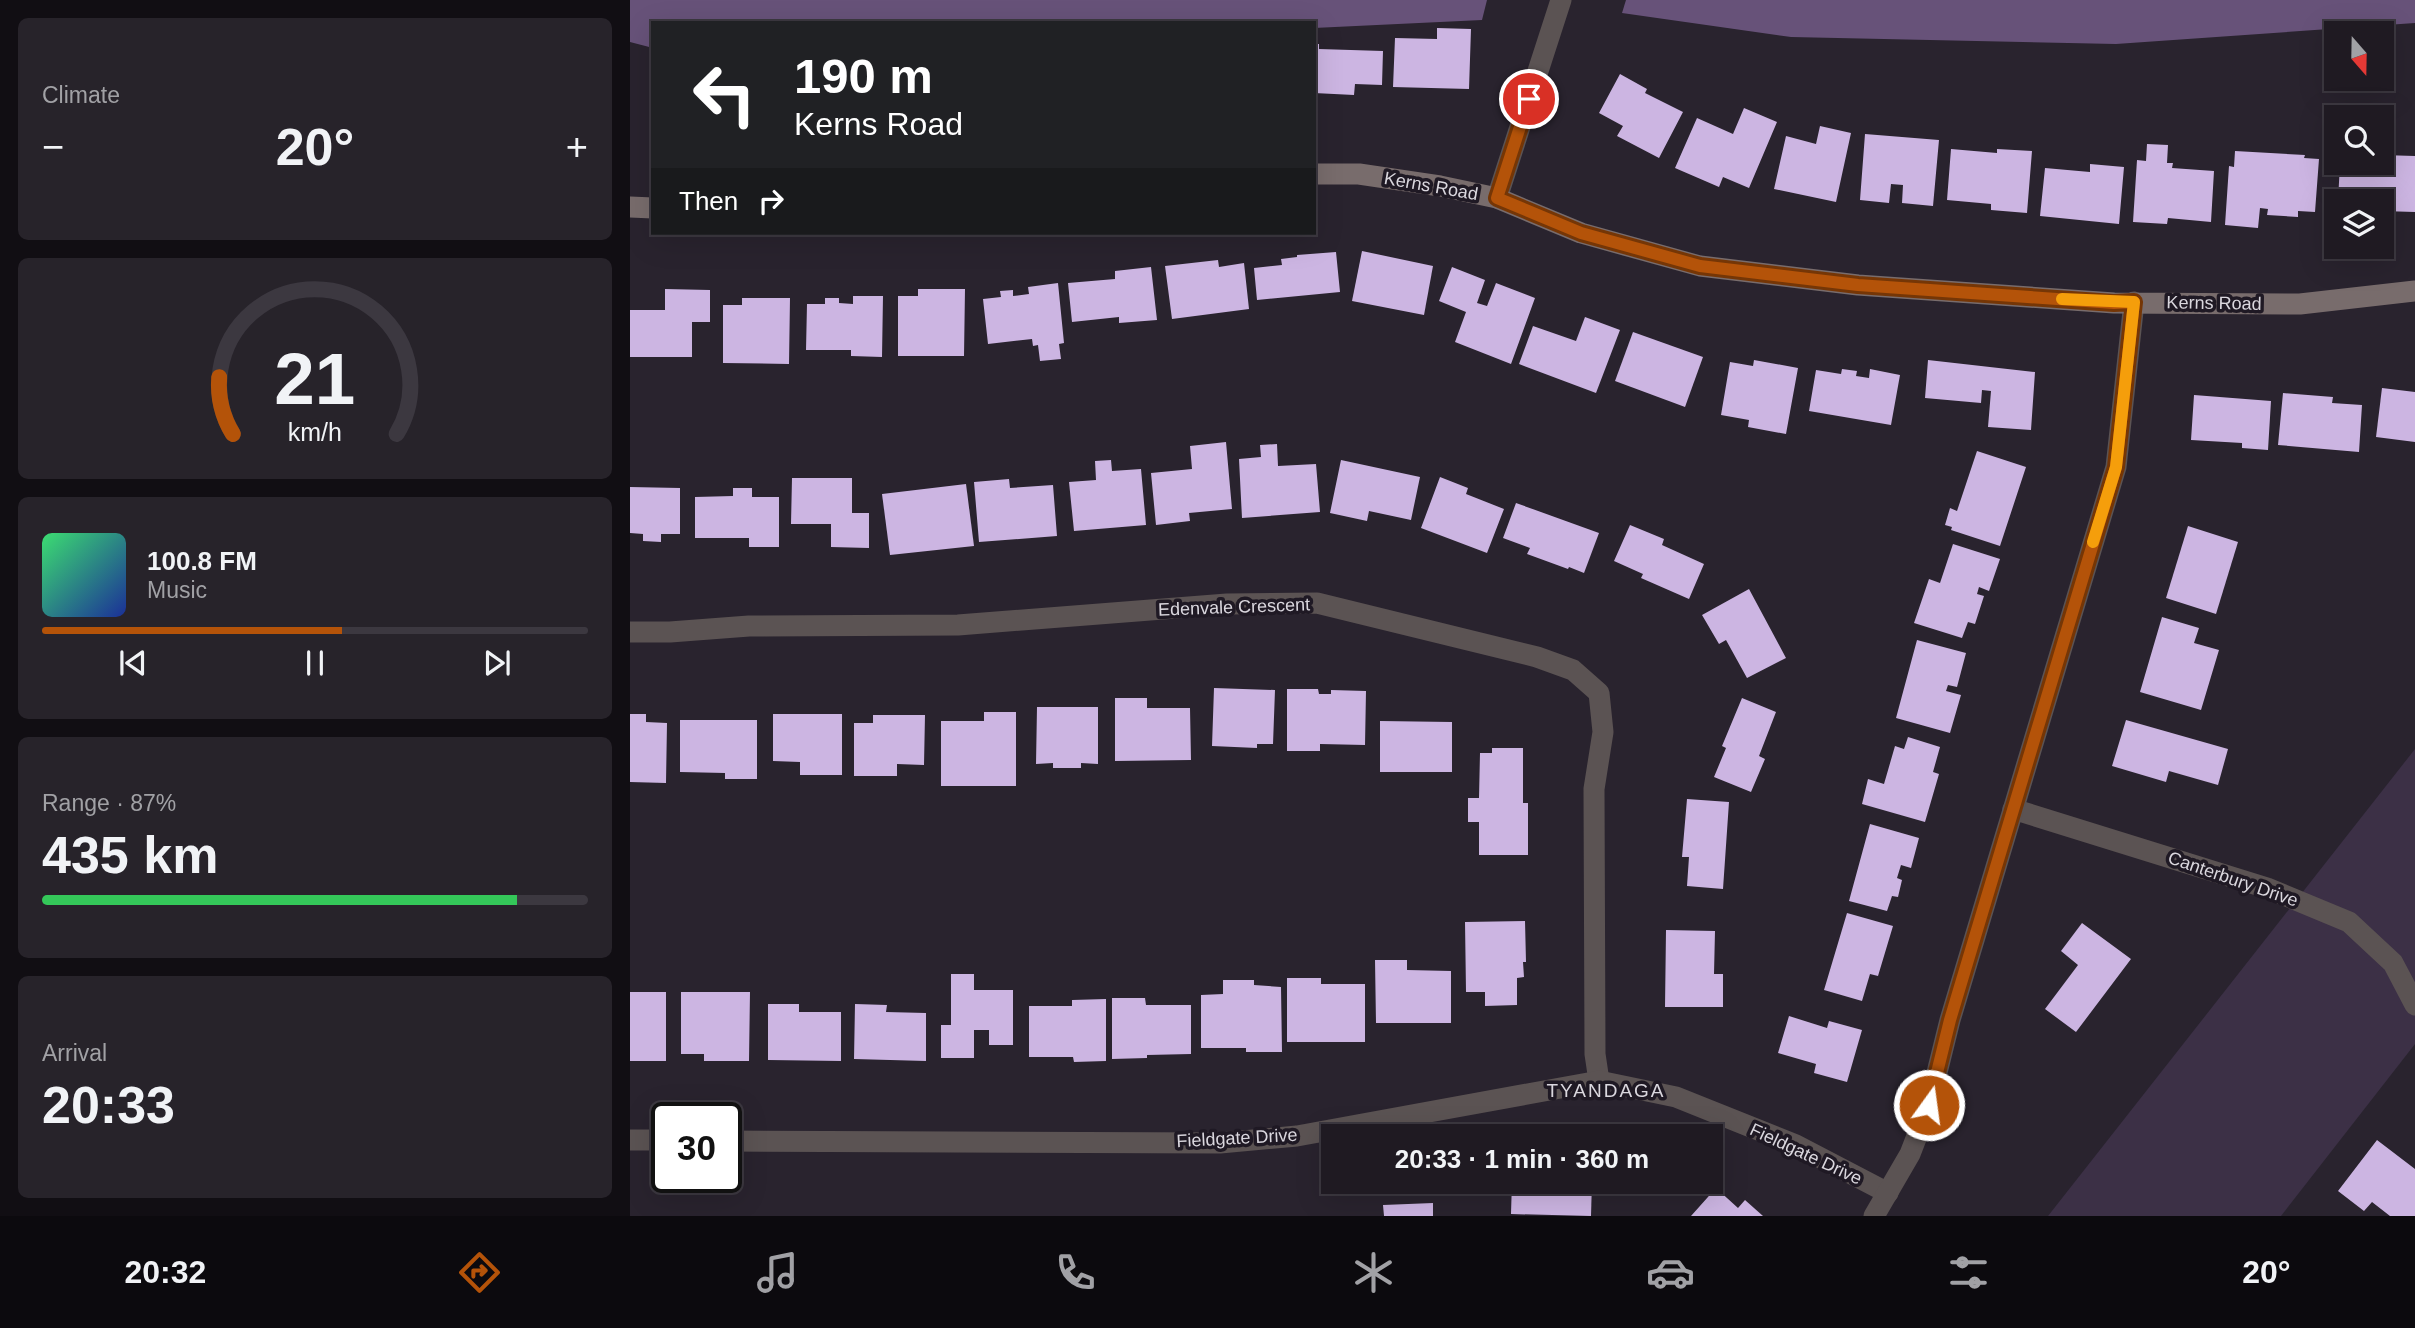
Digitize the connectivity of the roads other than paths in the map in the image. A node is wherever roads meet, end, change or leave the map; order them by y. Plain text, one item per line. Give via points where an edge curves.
1 (1561, 0) edge
2 (1316, 174) edge
3 (1497, 198) junction
4 (630, 208) edge
5 (651, 208) edge
6 (2415, 291) edge
7 (2134, 302) junction
8 (630, 632) edge
9 (2013, 809) junction
10 (2415, 1005) edge
11 (1599, 1081) junction
12 (630, 1140) edge
13 (651, 1140) edge
14 (742, 1141) edge
15 (1888, 1193) junction
16 (1874, 1216) edge

1 - 3 street
2 - 3 street, Kerns Road via 1359,174
3 - 7 street, Kerns Road via 1581,233 1700,266 1858,285
4 - 5 street
6 - 7 street, Kerns Road via 2300,304
7 - 9 street via 2116,467
8 - 11 street, Edenvale Crescent via 958,625 1227,604 1317,603 1538,657 1573,670 1599,693 1603,732 1594,789 1595,1054
9 - 10 street, Canterbury Drive via 2267,888 2349,922 2393,963
9 - 15 street via 1929,1105
11 - 14 street, Fieldgate Drive via 1297,1136 1220,1143
11 - 15 street, Fieldgate Drive via 1676,1097 1796,1145
12 - 13 street
15 - 16 street

